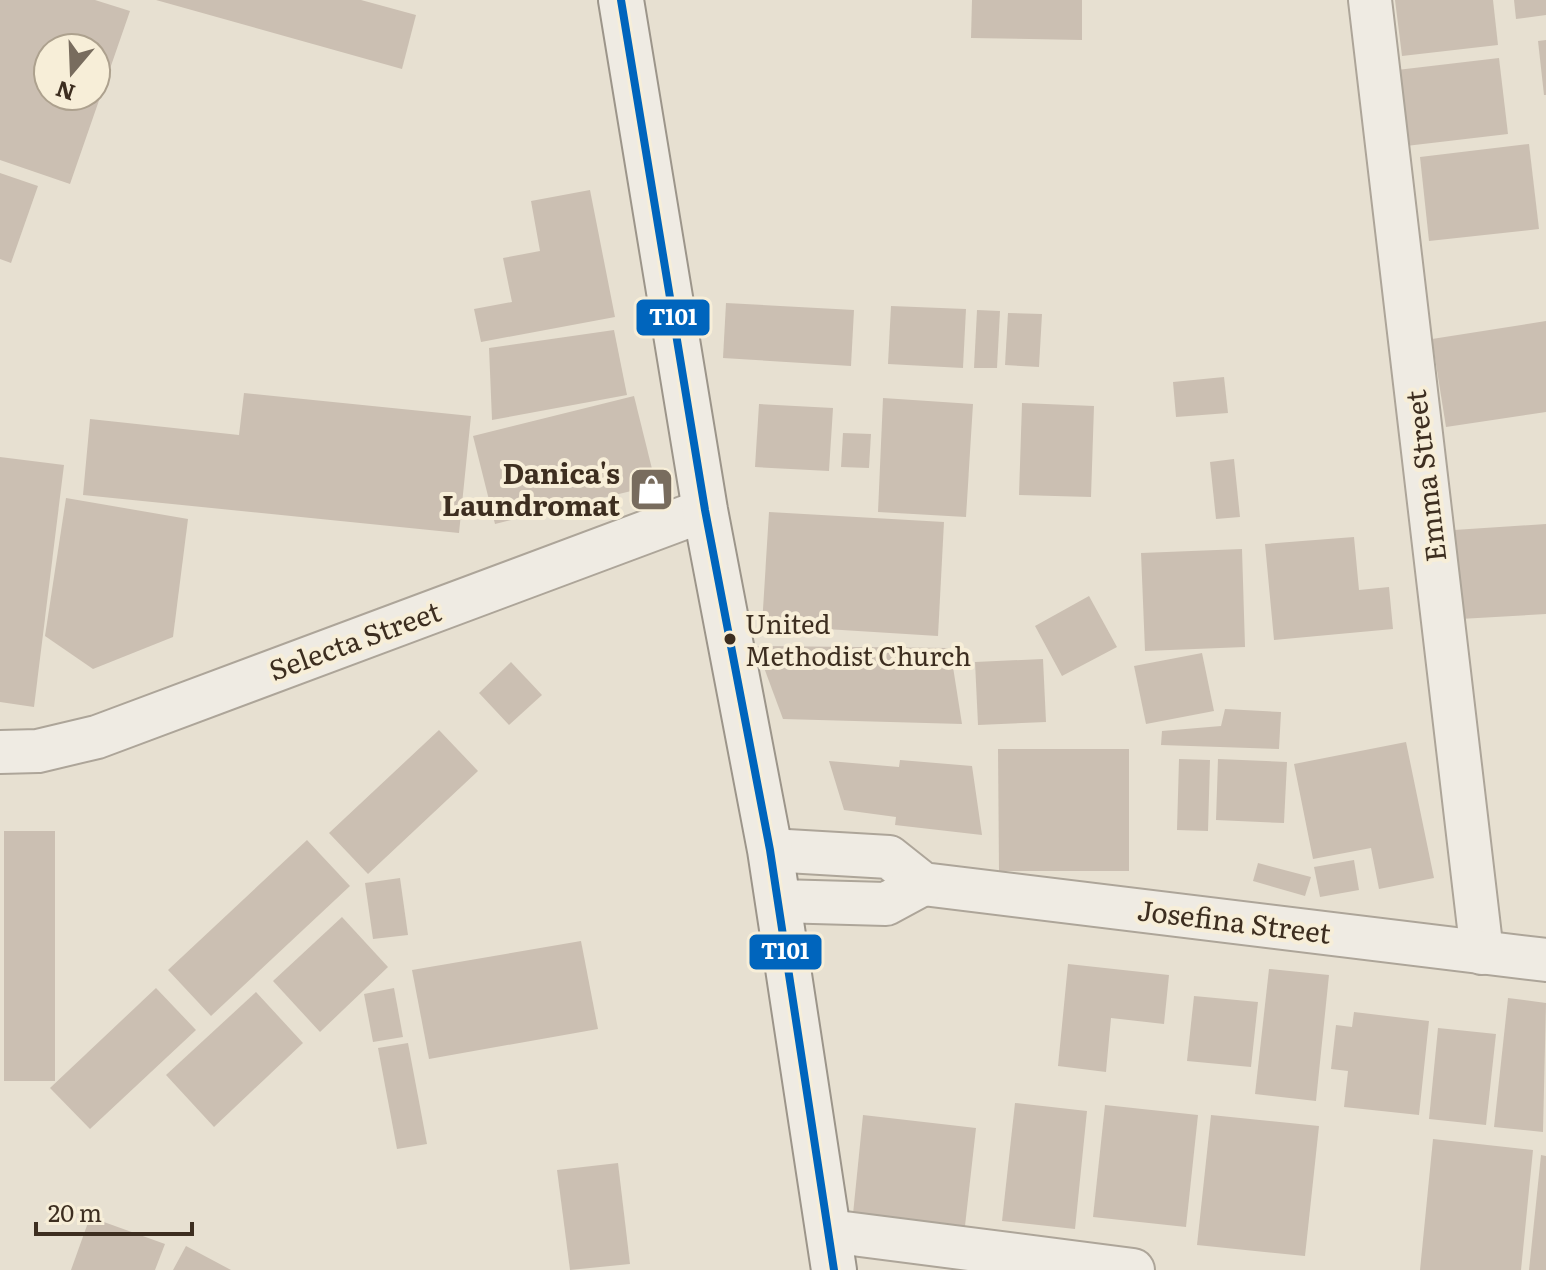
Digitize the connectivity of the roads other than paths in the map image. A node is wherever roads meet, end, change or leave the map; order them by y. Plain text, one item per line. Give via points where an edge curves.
1 (621, 0) edge
2 (1370, 0) edge
3 (705, 510) junction
4 (0, 752) edge
5 (770, 850) junction
6 (923, 884) junction
7 (778, 901) junction
8 (1482, 953) junction
9 (1546, 960) edge
10 (832, 1250) edge
11 (1133, 1270) edge

1 - 3 main road
2 - 8 street, Emma Street
3 - 4 street, Selecta Street via 97,737 38,751
3 - 5 main road
5 - 6 street via 889,857
5 - 7 main road
6 - 7 street via 886,904
6 - 8 street, Josefina Street
7 - 10 main road
8 - 9 street, Josefina Street
10 - 11 street

